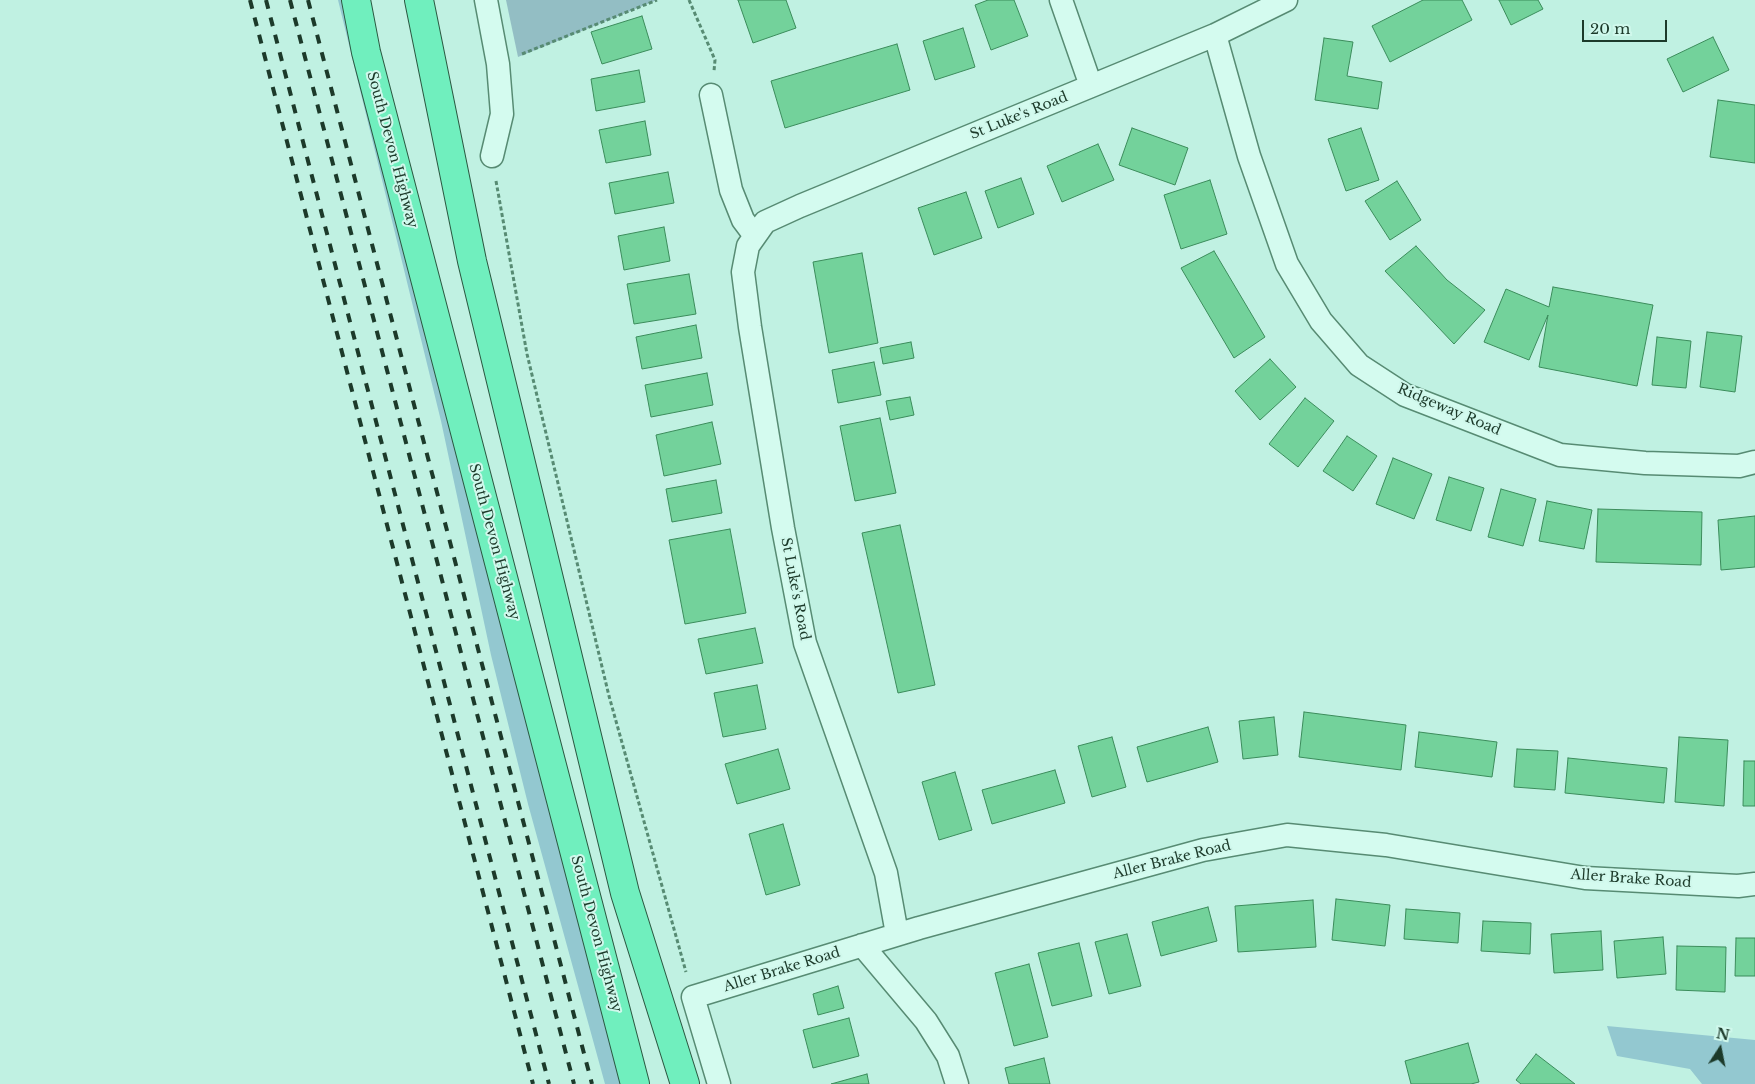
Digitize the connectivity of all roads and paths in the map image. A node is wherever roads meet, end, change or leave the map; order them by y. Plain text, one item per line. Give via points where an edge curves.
1 (356, 0) edge
2 (419, 0) edge
3 (486, 0) edge
4 (656, 0) edge
5 (689, 0) edge
6 (1061, 0) edge
7 (1286, 0) edge
8 (1215, 35) junction
9 (498, 64) junction
10 (1091, 86) junction
11 (711, 95) joint
12 (492, 156) joint
13 (755, 236) junction
14 (1755, 462) edge
15 (1755, 884) edge
16 (898, 934) junction
17 (862, 945) junction
18 (693, 997) junction
19 (635, 1084) edge
20 (685, 1084) edge
21 (718, 1084) edge
22 (957, 1084) edge

1 - 19 highway, South Devon Highway via 366,52
2 - 20 highway via 472,261 625,892
3 - 9 street
4 - 9 path
5 - 11 path via 715,60
6 - 10 street
7 - 8 street, St Luke's Road
8 - 10 street, St Luke's Road
8 - 14 street, Ridgeway Road via 1249,156 1287,264 1321,321 1359,365 1405,395 1560,454 1645,463 1739,466
9 - 12 street via 502,114
10 - 13 street, St Luke's Road via 800,206 765,222
11 - 13 street via 730,190 743,220
12 - 18 path via 527,354 609,696
13 - 16 street, St Luke's Road via 748,246 743,272 782,528 805,642 886,873
15 - 16 street, Aller Brake Road via 1738,886 1585,878 1386,845 1287,835 1203,850
16 - 17 street, Aller Brake Road
17 - 18 street, Aller Brake Road
17 - 22 street via 926,1021 948,1056
18 - 21 street

